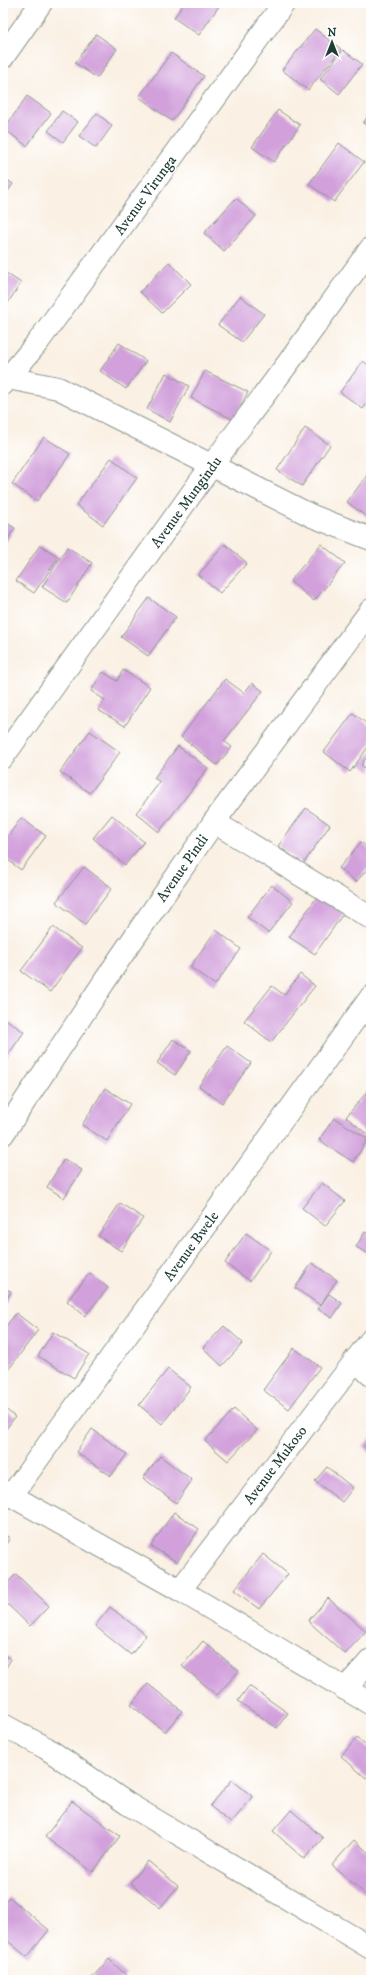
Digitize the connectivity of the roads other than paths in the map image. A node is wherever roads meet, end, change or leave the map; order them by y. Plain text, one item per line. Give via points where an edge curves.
1 (41, 3) edge
2 (284, 3) edge
3 (3, 57) edge
4 (371, 248) edge
5 (4, 380) edge
6 (212, 465) junction
7 (371, 539) edge
8 (371, 610) edge
9 (3, 757) edge
10 (214, 822) junction
11 (371, 918) edge
12 (371, 997) edge
13 (3, 1134) edge
14 (371, 1340) edge
15 (363, 1368) edge
16 (7, 1493) edge
17 (180, 1590) junction
18 (371, 1660) edge
19 (345, 1689) junction
20 (371, 1704) edge
21 (3, 1725) edge
22 (371, 1948) edge

1 - 3 street
2 - 5 street, Avenue Virunga via 38,342
4 - 6 street, Avenue Mungindu
5 - 6 street via 58,388
6 - 7 street via 312,516
6 - 9 street, Avenue Mungindu
8 - 10 street, Avenue Pindi
10 - 11 street
10 - 13 street, Avenue Pindi
12 - 16 street, Avenue Bwele
14 - 15 street, Avenue Mukoso
15 - 17 street, Avenue Mukoso
16 - 17 street
17 - 19 street
18 - 19 street
19 - 20 street
21 - 22 street via 46,1748 128,1804

